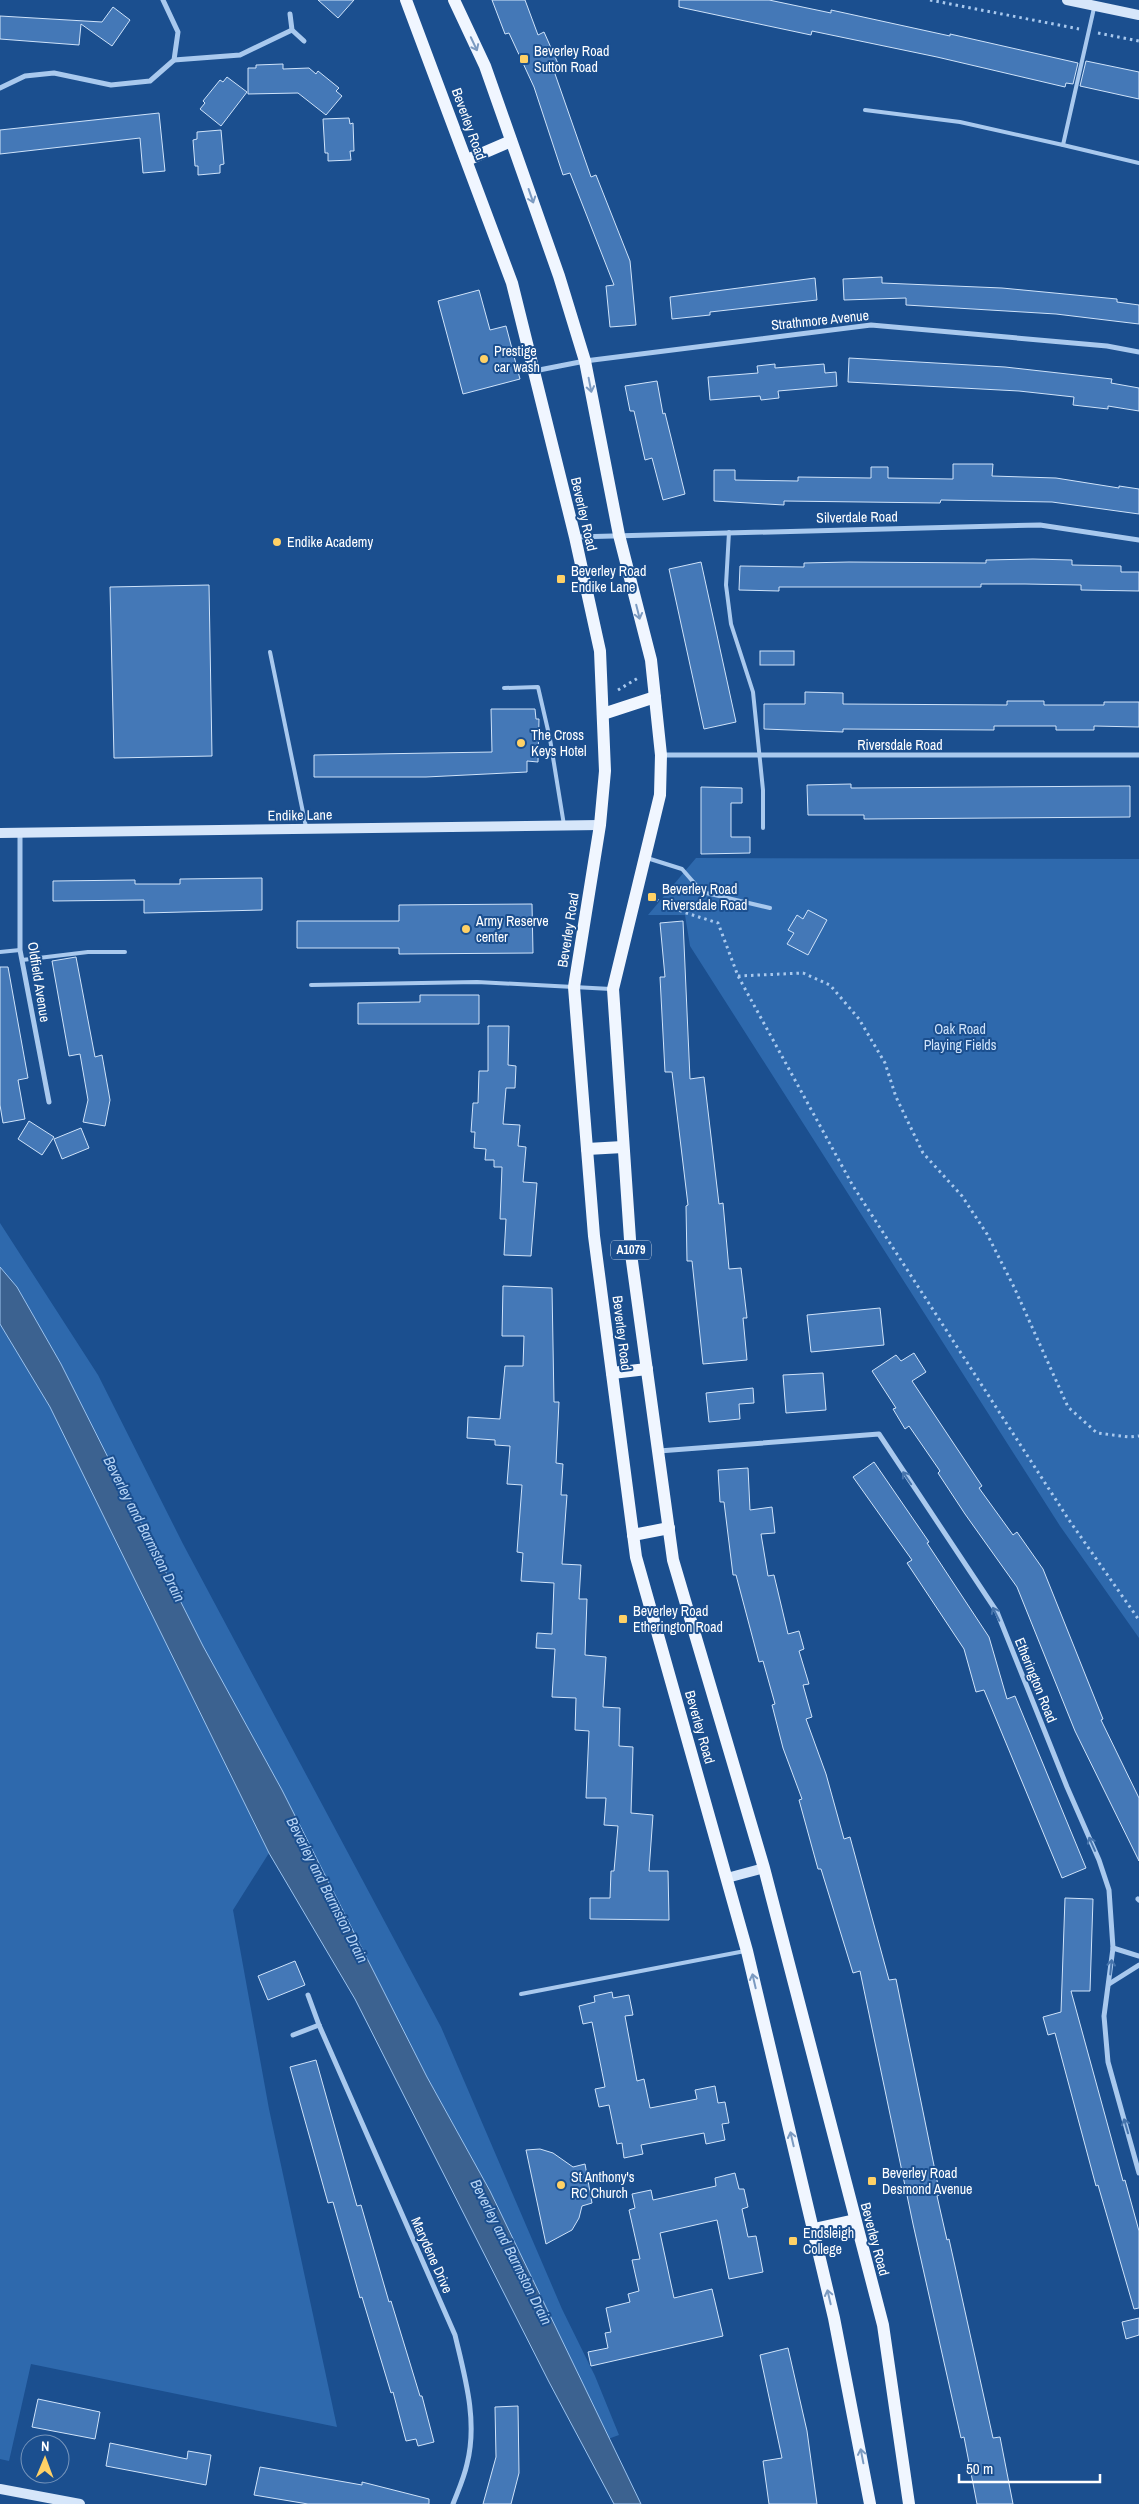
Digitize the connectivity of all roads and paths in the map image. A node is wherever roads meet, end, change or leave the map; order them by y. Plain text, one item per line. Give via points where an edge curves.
1 (163, 0) edge
2 (406, 0) edge
3 (454, 0) edge
4 (930, 0) edge
5 (1067, 0) edge
6 (1094, 6) junction
7 (290, 14) dead end
8 (1139, 15) edge
9 (292, 30) junction
10 (1089, 31) junction
11 (304, 41) dead end
12 (1139, 41) edge
13 (174, 60) junction
14 (0, 88) edge
15 (865, 110) dead end
16 (511, 141) junction
17 (1063, 145) junction
18 (467, 160) junction
19 (1139, 163) edge
20 (1139, 352) edge
21 (585, 361) junction
22 (534, 371) junction
23 (729, 532) junction
24 (619, 535) junction
25 (575, 537) junction
26 (1139, 540) edge
27 (270, 652) dead end
28 (652, 670) junction
29 (504, 688) dead end
30 (655, 697) junction
31 (602, 699) junction
32 (603, 714) junction
33 (1139, 755) edge
34 (661, 756) junction
35 (759, 756) junction
36 (564, 825) junction
37 (600, 825) junction
38 (763, 828) dead end
39 (306, 829) junction
40 (0, 833) edge
41 (20, 834) junction
42 (644, 857) junction
43 (639, 876) junction
44 (770, 908) dead end
45 (20, 950) junction
46 (0, 952) edge
47 (125, 952) dead end
48 (22, 960) junction
49 (738, 976) junction
50 (311, 985) dead end
51 (574, 988) junction
52 (614, 989) junction
53 (49, 1102) dead end
54 (623, 1147) junction
55 (587, 1149) junction
56 (647, 1369) junction
57 (612, 1373) junction
58 (1139, 1436) edge
59 (659, 1451) junction
60 (669, 1528) junction
61 (633, 1535) junction
62 (1139, 1620) edge
63 (764, 1868) junction
64 (727, 1878) junction
65 (1113, 1948) junction
66 (747, 1951) junction
67 (1139, 1956) edge
68 (1139, 1965) edge
69 (1109, 1984) junction
70 (521, 1994) dead end
71 (308, 1995) dead end
72 (319, 2025) junction
73 (293, 2035) dead end
74 (1139, 2173) edge
75 (855, 2220) junction
76 (814, 2229) junction
77 (0, 2489) edge
78 (80, 2504) edge
79 (453, 2504) edge
80 (870, 2504) edge
81 (909, 2504) edge

1 - 13 street via 178,32
2 - 18 main road, Beverley Road / A1079
3 -> 16 main road, Beverley Road / A1079 via 485,66
4 - 10 path
5 - 6 street
6 - 8 street
6 - 10 lane
7 - 9 street
9 - 11 street
9 - 13 street via 240,55
10 - 12 path
10 - 17 lane
13 - 14 street via 150,81 111,85 54,73 24,76
15 - 17 lane via 960,122
16 - 18 main road
16 -> 21 main road, Beverley Road / A1079
17 - 19 lane
18 - 22 main road, Beverley Road / A1079 via 512,282
20 - 21 street, Strathmore Avenue via 1107,346 871,325
21 - 22 street, Strathmore Avenue
21 -> 24 main road, Beverley Road / A1079
22 - 25 main road, Beverley Road / A1079
23 - 24 street, Silverdale Road
23 - 26 street, Silverdale Road via 1040,525
23 - 35 lane via 726,585 731,624 753,692
24 - 25 street, Silverdale Road
24 -> 28 main road, Beverley Road / A1079
25 - 31 main road, Beverley Road / A1079 via 600,651
27 - 39 lane
28 - 30 main road, Beverley Road / A1079
28 - 31 path
29 - 36 lane via 538,687
30 - 32 main road
30 - 34 main road, Beverley Road / A1079
31 - 32 main road, Beverley Road / A1079
32 - 37 main road, Beverley Road / A1079 via 605,771
33 - 35 street, Riversdale Road
34 - 35 street, Riversdale Road
34 - 42 main road, Beverley Road / A1079 via 660,795
35 - 38 lane
36 - 37 street, Endike Lane
36 - 39 street, Endike Lane
37 - 51 main road, Beverley Road / A1079
39 - 41 street, Endike Lane
40 - 41 street, Endike Lane
41 - 45 street, Oldfield Avenue
42 - 43 main road, Beverley Road / A1079
42 - 44 lane via 682,869 702,892
43 - 49 path via 647,896 682,912 718,923
43 - 52 main road, Beverley Road / A1079
45 - 46 lane
45 - 48 street, Oldfield Avenue
47 - 48 lane via 88,952
48 - 53 street, Oldfield Avenue
49 - 58 path via 803,974 830,985 859,1019 885,1064 896,1097 923,1153 962,1196 987,1234 1068,1407 1097,1433
49 - 62 path via 853,1186 1069,1520
50 - 51 lane via 477,982
51 - 52 lane
51 - 55 main road, Beverley Road / A1079
52 - 54 main road, Beverley Road / A1079
54 - 55 main road
54 - 56 main road, Beverley Road / A1079 via 631,1254
55 - 57 main road, Beverley Road / A1079 via 594,1236
56 - 57 main road
56 - 59 main road, Beverley Road / A1079
57 - 61 main road, Beverley Road / A1079
59 - 60 main road, Beverley Road / A1079
65 -> 59 street, Etherington Road via 1109,1890 1100,1860 996,1612 878,1434
60 - 61 main road
60 - 63 main road, Beverley Road / A1079 via 673,1560
61 - 64 main road, Beverley Road / A1079 via 636,1557
63 - 64 street
63 - 75 main road, Beverley Road / A1079
64 - 66 main road, Beverley Road / A1079
65 - 67 street
69 -> 65 street, Etherington Road
66 - 70 lane
76 -> 66 main road, Beverley Road / A1079
68 - 69 street
74 -> 69 street, Etherington Road via 1108,2062 1104,2016
71 - 72 street, Marydene Drive
72 - 73 street
72 - 79 street, Marydene Drive via 455,2335 468,2389 471,2423 468,2463
75 - 76 main road
75 - 81 main road, Beverley Road / A1079 via 883,2325
80 -> 76 main road, Beverley Road / A1079
77 - 78 street

